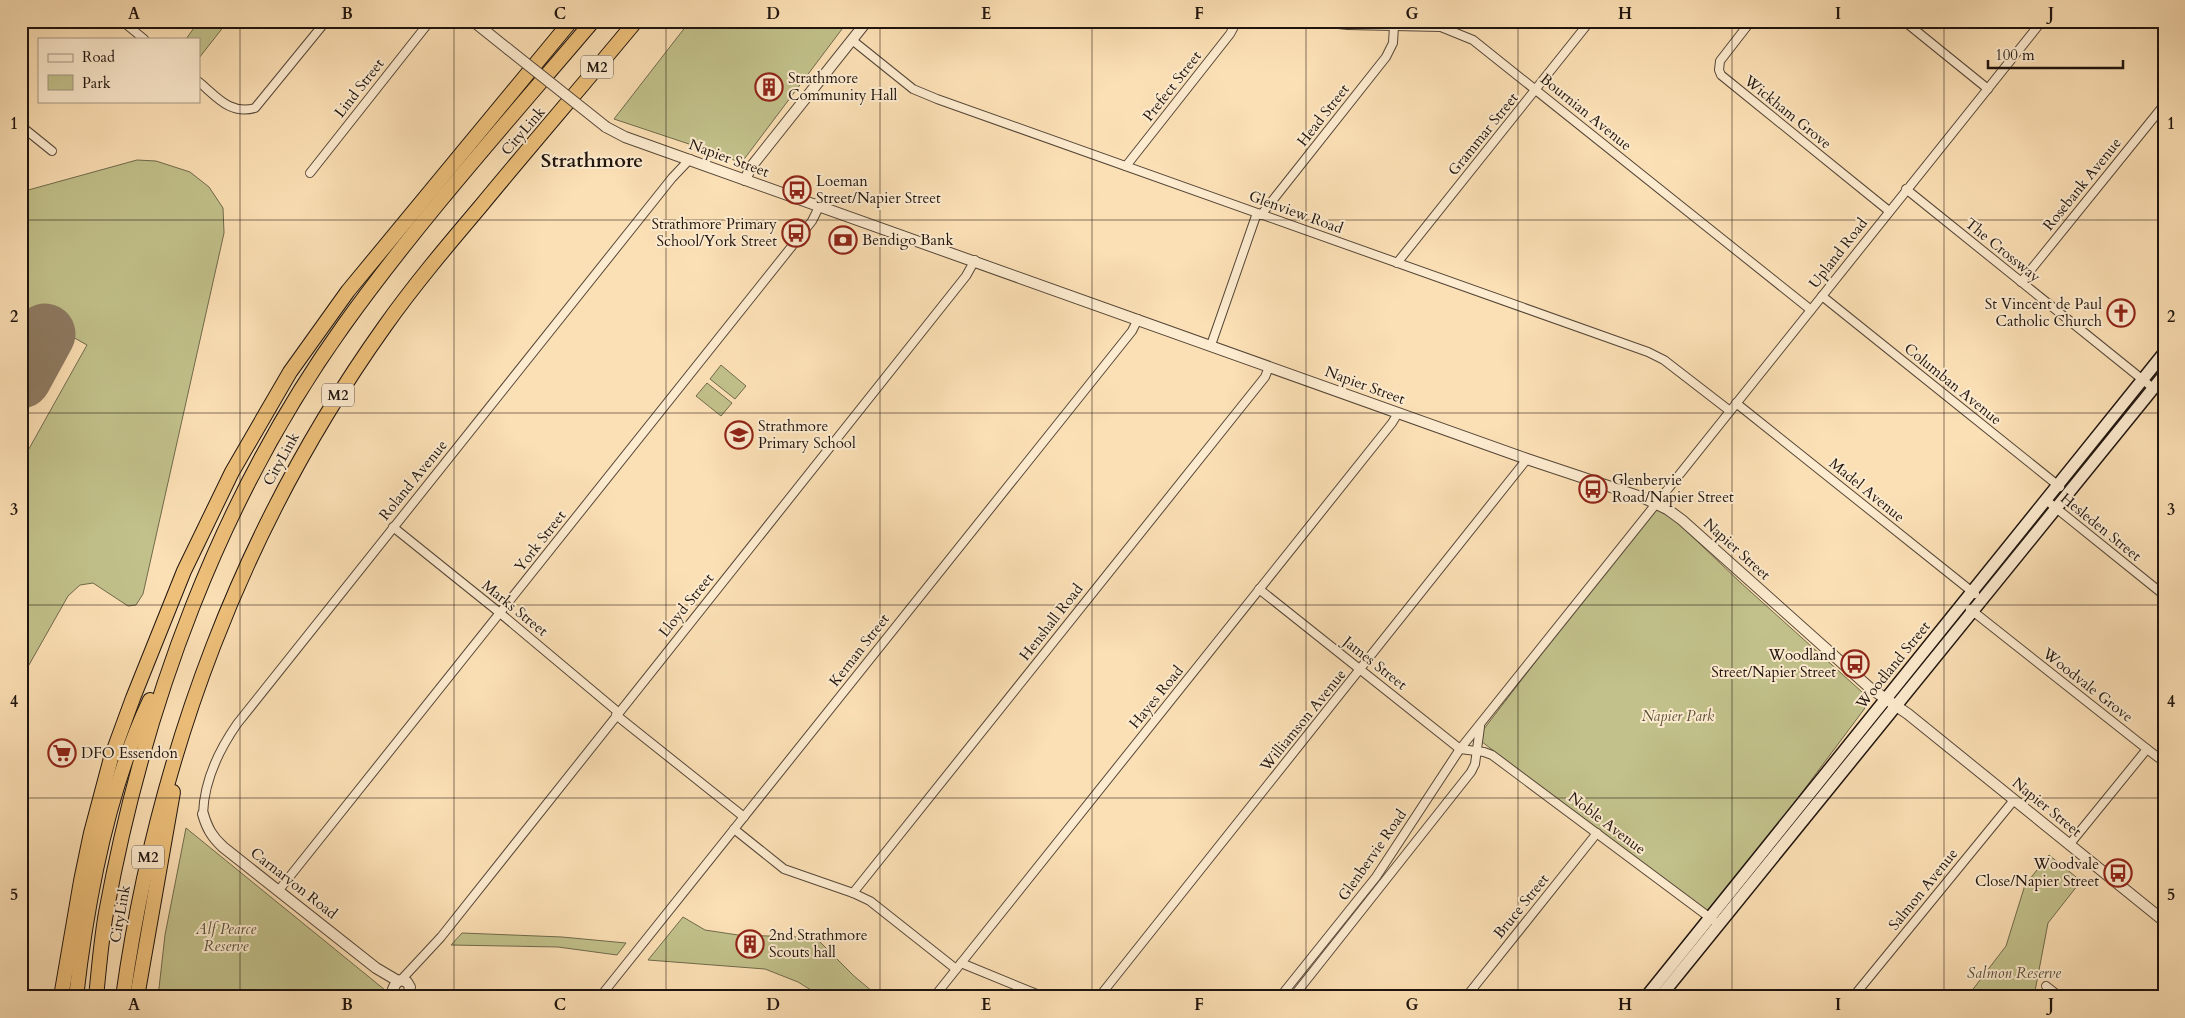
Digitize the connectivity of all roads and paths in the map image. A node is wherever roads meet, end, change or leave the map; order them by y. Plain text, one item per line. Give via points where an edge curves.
1 (122, 21) edge
2 (326, 21) edge
3 (430, 21) edge
4 (473, 21) edge
5 (571, 21) edge
6 (593, 21) edge
7 (636, 21) edge
8 (867, 21) edge
9 (1237, 21) edge
10 (1309, 21) edge
11 (1590, 21) edge
12 (1751, 21) edge
13 (1904, 21) edge
14 (2042, 21) edge
15 (1394, 26) junction
16 (143, 38) edge
17 (852, 40) junction
18 (200, 83) edge
19 (1536, 89) junction
20 (1988, 89) junction
21 (2164, 104) edge
22 (21, 126) edge
23 (52, 151) dead end
24 (685, 158) junction
25 (1126, 166) junction
26 (310, 173) dead end
27 (745, 180) junction
28 (1906, 189) junction
29 (819, 206) junction
30 (1889, 211) junction
31 (1259, 214) junction
32 (975, 260) junction
33 (1397, 263) junction
34 (2021, 282) junction
35 (1822, 296) junction
36 (1811, 310) junction
37 (1138, 319) junction
38 (1211, 345) junction
39 (2164, 354) edge
40 (1269, 367) junction
41 (2164, 375) edge
42 (2143, 379) junction
43 (2153, 388) junction
44 (1736, 402) junction
45 (1730, 411) junction
46 (1398, 413) junction
47 (1527, 460) junction
48 (2057, 486) junction
49 (2067, 493) junction
50 (2046, 500) junction
51 (1657, 503) junction
52 (2055, 508) junction
53 (393, 528) junction
54 (1259, 589) junction
55 (1976, 595) junction
56 (2164, 595) edge
57 (1962, 604) junction
58 (1972, 611) junction
59 (500, 613) junction
60 (184, 631) junction
61 (1361, 669) junction
62 (1890, 702) junction
63 (617, 714) junction
64 (186, 720) junction
65 (1481, 725) junction
66 (1460, 749) junction
67 (2147, 749) junction
68 (1476, 751) junction
69 (2164, 762) edge
70 (2014, 800) junction
71 (203, 814) joint
72 (744, 817) junction
73 (734, 830) junction
74 (1597, 833) junction
75 (2069, 845) junction
76 (278, 890) junction
77 (853, 893) junction
78 (1714, 921) junction
79 (2164, 921) edge
80 (958, 966) junction
81 (2046, 986) dead end
82 (402, 991) edge
83 (61, 997) edge
84 (76, 997) edge
85 (96, 997) edge
86 (123, 997) edge
87 (137, 997) edge
88 (600, 997) edge
89 (934, 997) edge
90 (1044, 997) edge
91 (1099, 997) edge
92 (1280, 997) edge
93 (1293, 997) edge
94 (1466, 997) edge
95 (1646, 997) edge
96 (1660, 997) edge
97 (1853, 997) edge
98 (2060, 997) edge

1 - 16 street
2 - 18 street via 255,108 236,110
3 - 26 street, Lind Street
4 - 24 street, Napier Street, bridge via 606,127
5 - 83 highway via 337,305 290,372 232,472 184,571 111,758 80,881
6 - 60 highway, CityLink / M2 via 400,251 343,327 246,487
7 - 64 highway, CityLink / M2 via 432,264 349,377 314,432 266,521 207,658
8 - 17 street
9 - 25 street, Prefect Street
10 - 15 street, Bournian Avenue
11 - 19 street, Grammar Street
12 - 30 street, Wickham Grove via 1720,62 1721,75
13 - 20 street
14 - 20 street, Upland Road
15 - 19 street, Bournian Avenue via 1441,27 1463,35
15 - 31 street, Head Street via 1393,42 1386,57
17 - 25 street, Glenview Road via 922,93
17 - 27 street via 751,168
19 - 33 street, Grammar Street
19 - 36 street, Bournian Avenue
20 - 28 street, Upland Road
21 - 34 street, Rosebank Avenue
22 - 23 street
24 - 27 street, Napier Street
24 - 53 street, Roland Avenue
25 - 31 street, Glenview Road
27 - 29 street, Napier Street
28 - 30 street, Upland Road
28 - 34 street, The Crossway
29 - 32 street, Napier Street
29 - 59 street, York Street via 812,221
30 - 35 street, Upland Road
31 - 33 street, Glenview Road
31 - 38 street, Head Street
32 - 37 street, Napier Street
32 - 63 street, Lloyd Street via 966,276
33 - 45 street, Glenview Road via 1656,355
34 - 42 street, The Crossway
35 - 36 street, Upland Road
35 - 48 street, Columban Avenue
36 - 44 street, Upland Road
37 - 38 street, Napier Street
37 - 72 street, Kernan Street via 1132,331
38 - 40 street, Napier Street
39 - 42 main road, Woodland Street
40 - 46 street, Napier Street
40 - 77 street, Henshall Road via 1258,385
41 - 43 main road, Woodland Street
42 - 43 street, The Crossway
42 - 48 main road, Woodland Street
43 - 49 main road, Woodland Street
44 - 45 street, Upland Road
44 - 55 street, Madel Avenue
45 - 51 street, Upland Road
46 - 47 street, Napier Street
46 - 54 street, Hayes Road
47 - 51 street, Napier Street
47 - 61 street, Williamson Avenue
48 - 49 street, Columban Avenue
48 - 50 main road, Woodland Street
49 - 52 main road, Woodland Street
50 - 52 street, Hesleden Street
50 - 55 main road, Woodland Street
51 - 62 street, Napier Street via 1682,520 1834,657
51 - 65 street, Glenbervie Road
52 - 55 main road, Woodland Street
52 - 56 street, Hesleden Street
53 - 59 street, Marks Street
53 - 71 street, Roland Avenue via 223,744 206,790
54 - 61 street, James Street
54 - 80 street, Hayes Road
55 - 57 main road, Woodland Street
55 - 58 main road, Woodland Street
57 - 58 street, Woodvale Grove
57 - 62 main road, Woodland Street
58 - 62 main road, Woodland Street
58 - 67 street, Woodvale Grove
59 - 63 street, Marks Street
59 - 76 street, York Street
60 - 84 highway via 148,703 125,765 88,907
60 - 85 highway, CityLink / M2 via 160,694 125,818 105,916
61 - 66 street, James Street
61 - 91 street, Williamson Avenue
62 - 70 street, Napier Street
62 - 78 main road, Woodland Street
63 - 72 street, Marks Street
63 - 82 street, Lloyd Street via 416,965
64 - 86 highway, CityLink / M2 via 142,883
64 - 87 highway
65 - 66 street, Glenbervie Road
65 - 68 street, Glenbervie Road
66 - 68 street
66 - 92 street, Glenbervie Road via 1376,877
67 - 69 street, Woodvale Grove
67 - 75 street
68 - 74 street, Noble Avenue via 1492,755
68 - 93 street, Glenbervie Road via 1471,772
70 - 75 street, Napier Street
70 - 97 street, Salmon Avenue
71 - 76 street, Carnarvon Road via 213,837
72 - 73 street, Kernan Street
73 - 77 street via 784,869
73 - 88 street, Kernan Street
74 - 78 street, Noble Avenue
74 - 94 street, Bruce Street
75 - 79 street, Napier Street
76 - 82 street, Carnarvon Road
77 - 80 street via 870,901
78 - 95 main road, Woodland Street
78 - 96 main road, Woodland Street
80 - 89 street, Hayes Road
80 - 90 street
81 - 98 street

